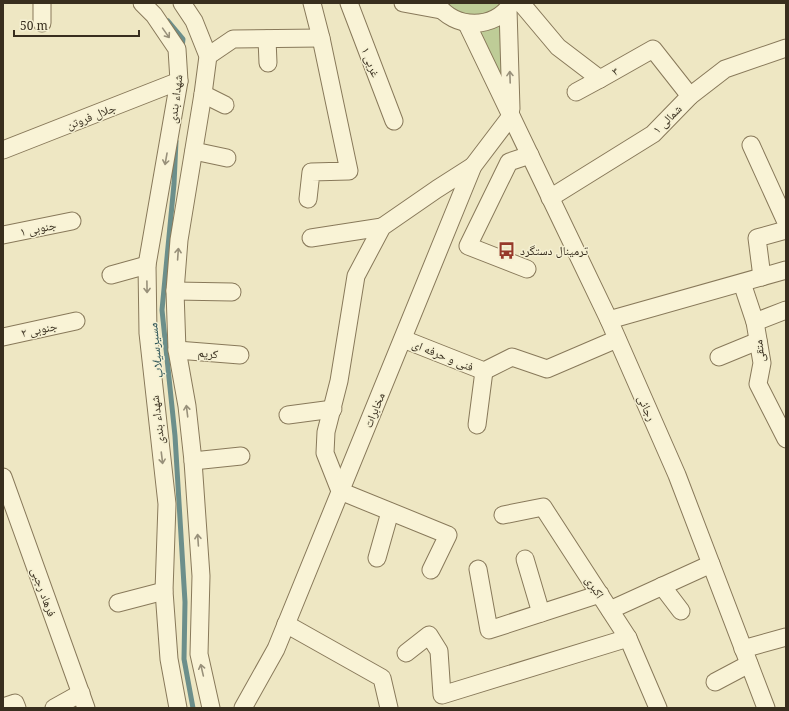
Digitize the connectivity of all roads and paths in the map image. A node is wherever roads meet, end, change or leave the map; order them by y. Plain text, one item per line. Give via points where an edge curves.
1 (42, 3) edge
2 (142, 3) edge
3 (182, 3) edge
4 (312, 3) edge
5 (349, 3) edge
6 (403, 3) edge
7 (514, 5) edge
8 (438, 6) edge
9 (42, 23) dead end
10 (467, 24) junction
11 (321, 38) junction
12 (267, 39) junction
13 (786, 48) edge
14 (208, 56) junction
15 (268, 63) dead end
16 (600, 79) junction
17 (179, 81) junction
18 (576, 92) dead end
19 (203, 94) junction
20 (690, 96) junction
21 (225, 105) dead end
22 (511, 116) junction
23 (394, 121) dead end
24 (751, 145) dead end
25 (3, 150) edge
26 (194, 151) junction
27 (530, 155) junction
28 (227, 158) dead end
29 (473, 166) junction
30 (550, 198) junction
31 (308, 199) dead end
32 (72, 221) dead end
33 (786, 222) edge
34 (382, 227) junction
35 (786, 230) edge
36 (3, 235) edge
37 (311, 238) dead end
38 (147, 266) junction
39 (527, 269) dead end
40 (786, 270) edge
41 (111, 276) dead end
42 (762, 277) junction
43 (742, 283) junction
44 (175, 291) junction
45 (232, 292) dead end
46 (786, 310) edge
47 (608, 320) junction
48 (76, 321) dead end
49 (755, 322) junction
50 (3, 337) edge
51 (403, 339) junction
52 (617, 339) junction
53 (758, 341) junction
54 (177, 350) junction
55 (240, 355) dead end
56 (719, 357) dead end
57 (484, 371) junction
58 (332, 409) junction
59 (288, 415) dead end
60 (476, 425) dead end
61 (786, 439) edge
62 (241, 456) dead end
63 (192, 461) junction
64 (3, 477) edge
65 (340, 491) junction
66 (8, 508) edge
67 (390, 512) junction
68 (503, 515) dead end
69 (377, 558) dead end
70 (525, 559) dead end
71 (711, 564) junction
72 (478, 569) dead end
73 (431, 570) dead end
74 (662, 586) junction
75 (164, 591) junction
76 (600, 594) junction
77 (118, 603) dead end
78 (610, 610) junction
79 (682, 611) dead end
80 (541, 613) junction
81 (286, 624) junction
82 (786, 637) edge
83 (628, 638) junction
84 (406, 653) dead end
85 (746, 657) junction
86 (715, 682) dead end
87 (254, 700) edge
88 (83, 701) edge
89 (3, 707) edge
90 (17, 708) edge
91 (54, 708) edge
92 (178, 708) edge
93 (210, 708) edge
94 (243, 708) edge
95 (389, 708) edge
96 (658, 708) edge
97 (766, 708) edge

1 - 9 street
2 -> 17 street, شهداء بندی via 154,15 177,49
3 - 14 street via 194,21
4 - 11 street
5 - 23 street, ۱ غربی
6 - 8 street
7 - 10 street via 496,19
7 - 16 street, ۳ via 558,47
22 -> 7 street
8 - 10 street via 453,19
10 - 22 street, رجائی
11 - 12 street
11 - 31 street via 349,171 311,172
12 - 14 street via 233,39
12 - 15 street
13 - 20 street, ۱ شمالی via 725,68
14 - 19 street
16 - 18 street
16 - 20 street, ۳ via 653,49
17 - 25 street, جلال فروتن
17 -> 38 street, شهداء بندی
19 - 21 street
19 - 26 street
20 - 30 street, ۱ شمالی via 653,134
22 - 27 street, رجائی
22 - 29 street, مخابرات
24 - 33 street
26 - 28 street
44 -> 26 street via 179,240
27 - 30 street, رجائی
27 - 39 street via 509,162 468,246
29 - 34 street
29 - 51 street, مخابرات
30 - 47 street, رجائی
32 - 36 street, ۱ جنوبی
34 - 37 street
34 - 58 street via 356,276
35 - 42 street via 757,238
38 - 41 street
38 -> 75 street, شهداء بندی via 148,333 167,504
40 - 42 street
42 - 43 street
43 - 47 street
43 - 49 street, متقی
44 - 45 street
44 - 54 street
46 - 49 street
47 - 52 street, رجائی
48 - 50 street, ۲ جنوبی
49 - 53 street, متقی
51 - 57 street, فنی و حرفه ای
51 - 65 street, مخابرات
52 - 57 street, فنی و حرفه ای via 548,370 512,357
52 - 71 street, رجائی via 677,475
53 - 56 street
53 - 61 street, متقی via 762,362 758,384
54 - 55 street, کریم
63 -> 54 street via 187,406
57 - 60 street
58 - 59 street
58 - 65 street via 326,432 325,453
62 - 63 street
93 -> 63 street via 199,654 201,576
64 - 66 street, فرهاد رجبی
65 - 67 street
65 - 81 street, مخابرات
66 - 88 street, فرهاد رجبی
67 - 69 street
67 - 73 street via 448,535
68 - 76 street, اکبری via 543,507
70 - 80 street
71 - 74 street
71 - 85 street, رجائی
72 - 80 street via 489,630
74 - 78 street
74 - 79 street
75 - 77 street
75 - 92 street, شهداء بندی via 169,659
76 - 78 street, اکبری
76 - 80 street
78 - 83 street, اکبری
81 - 87 street, مخابرات
81 - 95 street via 382,678
82 - 85 street
83 - 84 street via 442,695 439,651 429,635
83 - 96 street, اکبری
85 - 86 street
85 - 97 street, رجائی
87 - 94 street, مخابرات
88 - 91 street
89 - 90 street via 15,702

